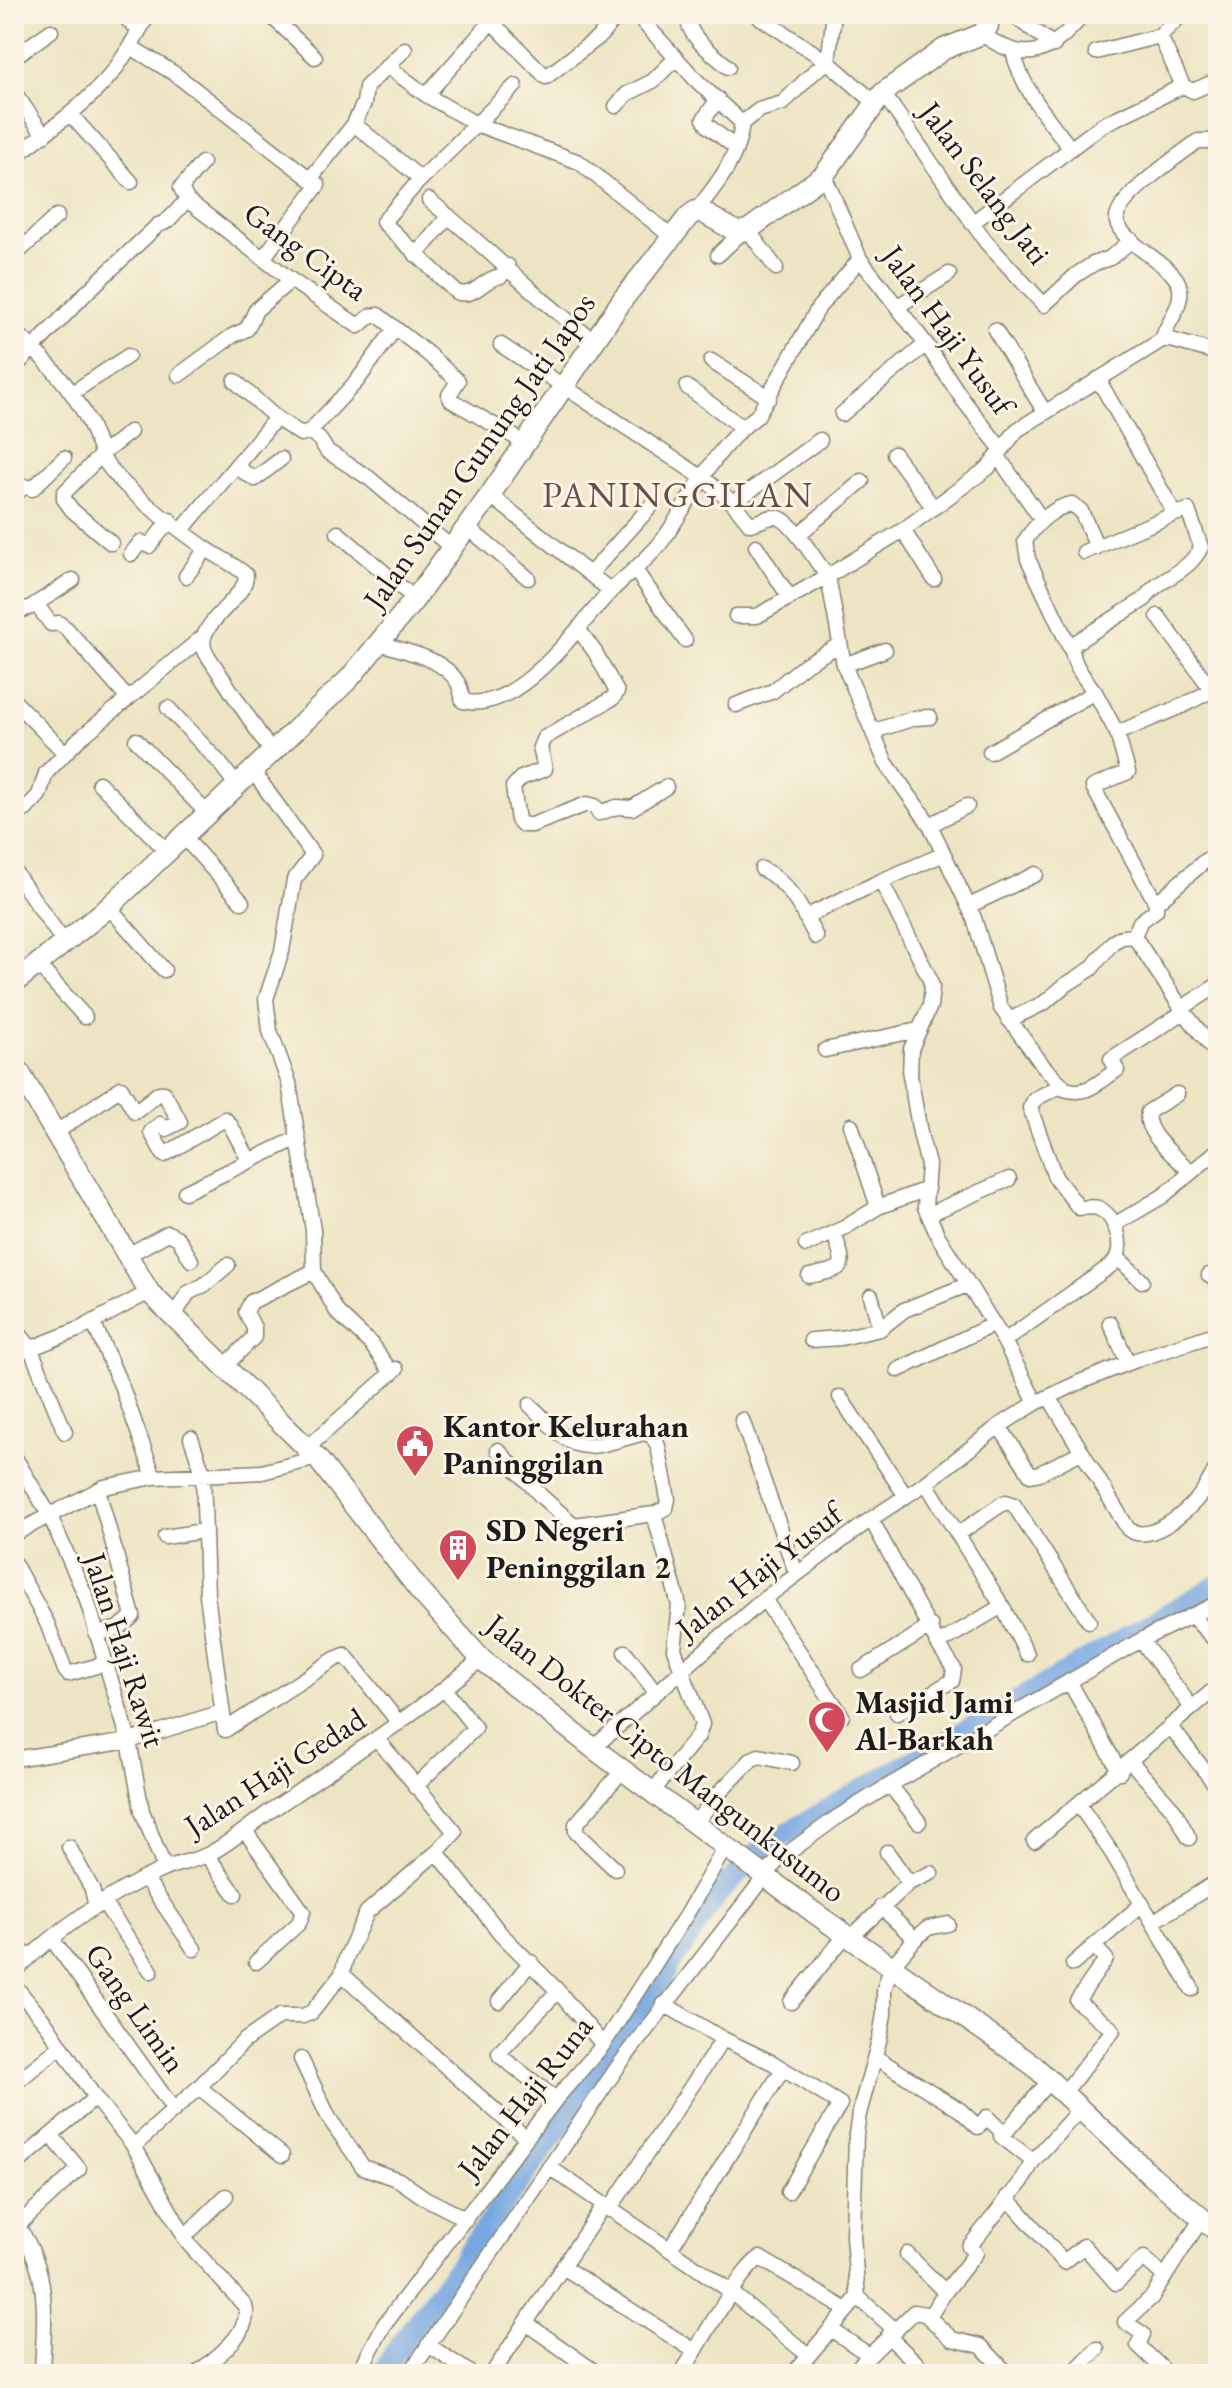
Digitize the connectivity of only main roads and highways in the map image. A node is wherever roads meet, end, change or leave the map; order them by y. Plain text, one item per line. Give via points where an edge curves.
1 (985, 24) edge
2 (14, 983) edge
3 (14, 1063) edge
4 (19, 1084) edge
5 (1218, 2232) edge

1 - 2 main road, Jalan Sunan Gunung Jati Japos via 878,98 824,175 744,231 696,211 689,216 629,289 415,599 349,679 109,907
3 - 4 main road, Jalan Dokter Cipto Mangunkusumo
4 - 5 main road, Jalan Dokter Cipto Mangunkusumo via 55,1133 149,1292 312,1453 420,1591 481,1659 848,1937 1013,2050

